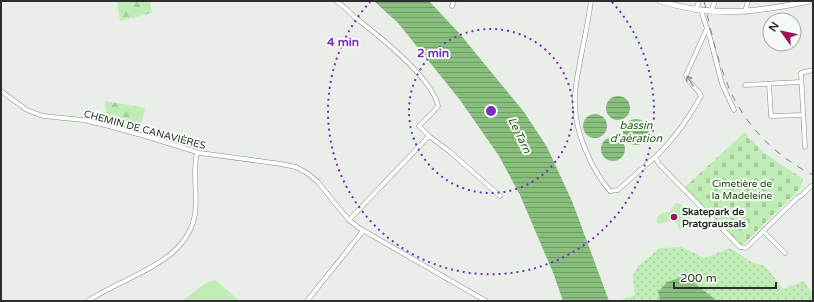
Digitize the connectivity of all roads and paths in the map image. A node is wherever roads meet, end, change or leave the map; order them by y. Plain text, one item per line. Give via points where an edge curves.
1 (336, 1) edge
2 (454, 1) edge
3 (591, 1) edge
4 (660, 1) edge
5 (699, 1) edge
6 (715, 1) edge
7 (748, 1) edge
8 (810, 1) edge
9 (671, 3) edge
10 (680, 4) edge
11 (452, 6) dead end
12 (698, 10) junction
13 (709, 11) junction
14 (745, 12) junction
15 (707, 28) junction
16 (813, 70) edge
17 (801, 82) junction
18 (769, 84) junction
19 (745, 85) dead end
20 (1, 91) edge
21 (734, 110) dead end
22 (803, 115) junction
23 (429, 136) junction
24 (805, 147) dead end
25 (197, 152) junction
26 (655, 157) junction
27 (813, 187) edge
28 (500, 196) dead end
29 (349, 220) junction
30 (363, 231) junction
31 (763, 231) junction
32 (785, 253) dead end
33 (88, 301) edge
34 (307, 301) edge
35 (486, 301) edge

1 - 23 street via 396,51 430,90 438,106 419,126
2 - 11 street
3 - 26 street via 574,104 584,150 610,190 618,190
4 - 9 street
5 - 12 street
6 - 13 street
7 - 14 street
8 - 14 street
9 - 10 street
10 - 12 street
12 - 13 street
12 - 15 street
13 - 14 street
15 - 21 street via 722,84
26 -> 15 street via 674,138 702,96 686,75
16 - 17 street via 801,73
17 - 18 street
17 - 22 street
18 - 19 street
18 - 22 street via 771,116
20 - 25 street, CHEMIN DE CANAVIÈRES via 33,113 105,125
22 - 24 street
23 - 28 street
23 - 29 street
25 - 29 street, CHEMIN DE CANAVIÈRES via 282,164 301,170 318,182
25 - 33 street via 195,214 189,233 181,245 170,256
26 - 31 street via 740,248 746,248
27 - 31 street via 797,198
29 - 30 street, CHEMIN DE CANAVIÈRES
30 - 34 street
30 - 35 street, CHEMIN DE CANAVIÈRES
31 - 32 street

